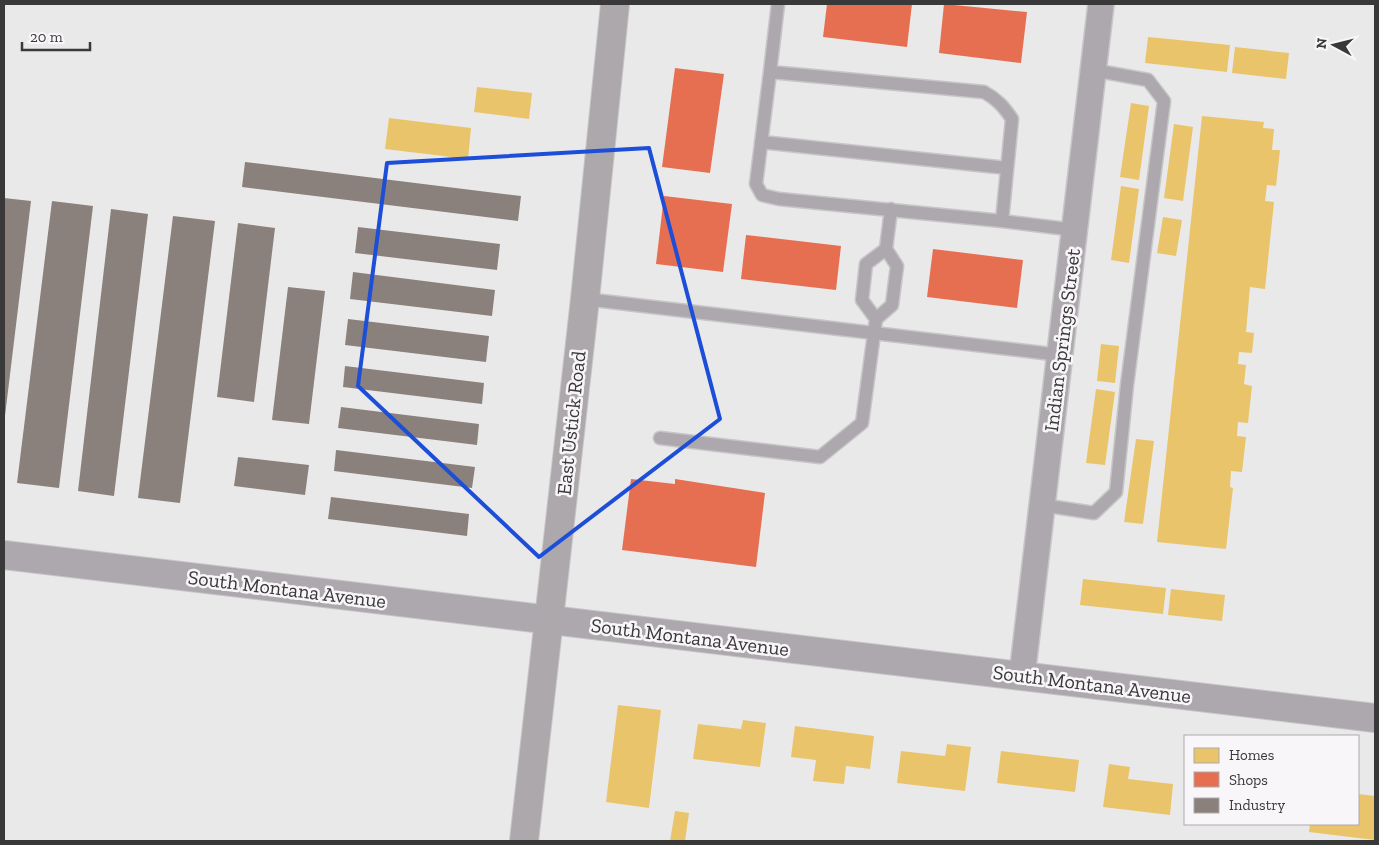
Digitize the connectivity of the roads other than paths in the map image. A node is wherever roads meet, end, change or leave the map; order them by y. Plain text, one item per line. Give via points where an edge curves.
1 (615, 4) edge
2 (778, 4) edge
3 (1101, 4) edge
4 (1094, 70) junction
5 (770, 72) junction
6 (761, 142) junction
7 (1007, 168) junction
8 (891, 209) junction
9 (1002, 221) junction
10 (1075, 230) junction
11 (886, 249) junction
12 (585, 300) junction
13 (876, 319) junction
14 (874, 333) junction
15 (1060, 354) junction
16 (660, 438) dead end
17 (1042, 506) junction
18 (4, 555) edge
19 (549, 620) junction
20 (1022, 676) junction
21 (1375, 718) edge
22 (524, 841) edge

1 - 12 main road, East Ustick Road
2 - 5 lane
3 - 4 street, Indian Springs Street
4 - 10 street, Indian Springs Street
4 - 17 lane via 1148,80 1164,101 1116,492 1094,513
5 - 6 lane
5 - 7 lane via 984,92 1000,103 1012,120
6 - 7 lane
6 - 8 lane via 756,184 762,195
7 - 9 lane
8 - 9 lane
8 - 11 lane
9 - 10 lane
10 - 15 street, Indian Springs Street
11 - 13 lane via 897,266 892,305
11 - 13 lane via 866,264 862,300
12 - 14 lane
12 - 19 main road, East Ustick Road
13 - 14 lane
14 - 15 lane
14 - 16 lane via 862,423 820,458
15 - 17 street, Indian Springs Street
17 - 20 street, Indian Springs Street
18 - 19 street, South Montana Avenue
19 - 20 street, South Montana Avenue
19 - 22 main road, East Ustick Road
20 - 21 street, South Montana Avenue

